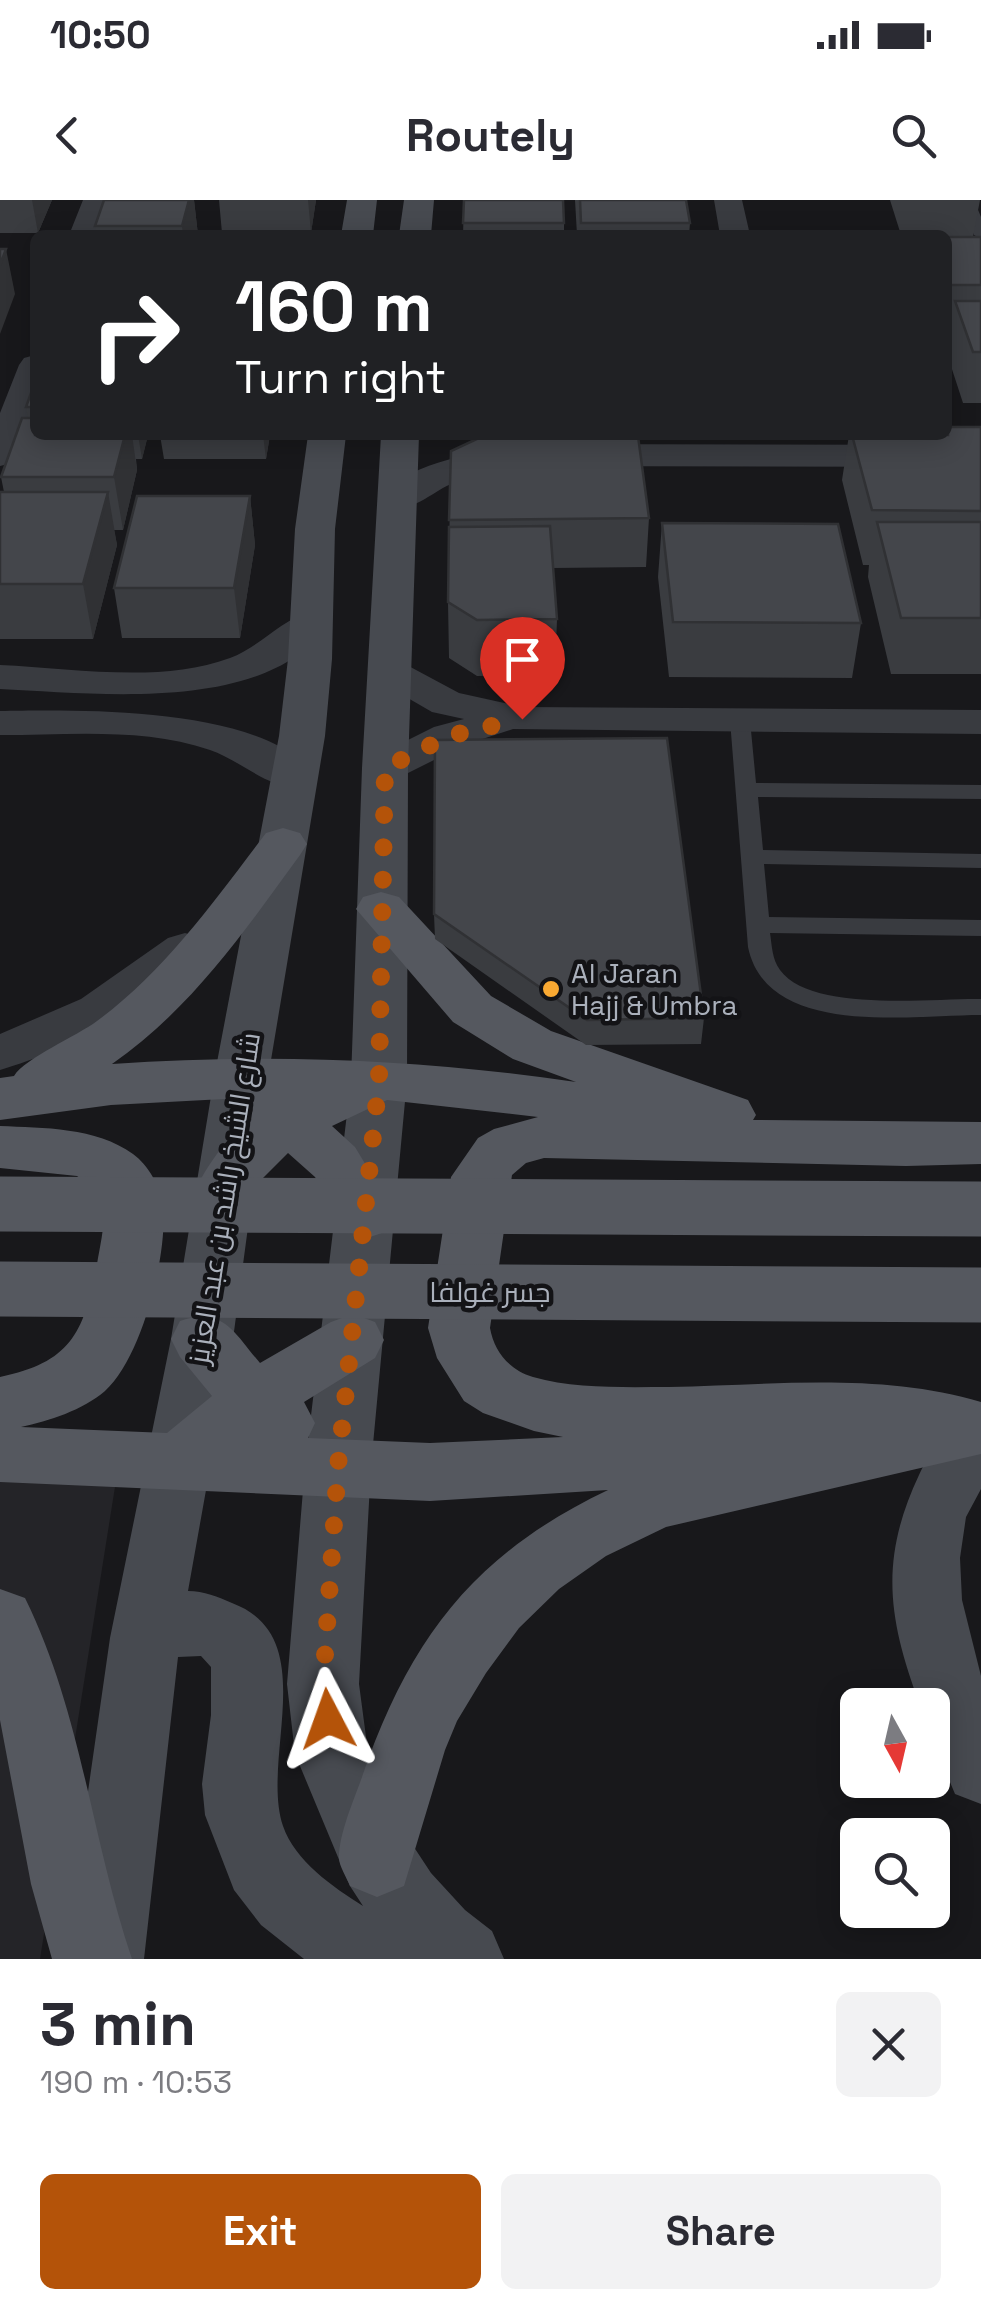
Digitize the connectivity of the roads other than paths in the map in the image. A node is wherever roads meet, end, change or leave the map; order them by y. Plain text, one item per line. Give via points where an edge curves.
1 (98, 200) edge
2 (362, 200) edge
3 (419, 200) edge
4 (728, 200) edge
5 (968, 200) edge
6 (86, 230) edge
7 (358, 230) edge
8 (416, 230) edge
9 (734, 230) edge
10 (981, 235) edge
11 (26, 371) edge
12 (952, 426) edge
13 (981, 426) edge
14 (326, 440) edge
15 (400, 440) edge
16 (647, 445) edge
17 (0, 456) edge
18 (981, 456) edge
19 (400, 498) junction
20 (310, 624) junction
21 (389, 671) junction
22 (16, 677) edge
23 (522, 719) junction
24 (740, 720) junction
25 (981, 722) edge
26 (7, 723) edge
27 (385, 768) junction
28 (294, 777) junction
29 (746, 790) junction
30 (981, 792) edge
31 (284, 844) junction
32 (752, 858) junction
33 (981, 861) edge
34 (235, 907) junction
35 (381, 909) junction
36 (758, 925) junction
37 (981, 928) edge
38 (981, 1007) edge
39 (0, 1052) edge
40 (241, 1078) junction
41 (379, 1080) junction
42 (0, 1099) edge
43 (728, 1116) junction
44 (981, 1122) edge
45 (290, 1123) junction
46 (981, 1143) edge
47 (0, 1146) edge
48 (225, 1188) junction
49 (0, 1204) edge
50 (981, 1208) edge
51 (367, 1214) junction
52 (0, 1289) edge
53 (981, 1294) edge
54 (202, 1339) junction
55 (353, 1340) junction
56 (253, 1400) junction
57 (0, 1404) edge
58 (979, 1432) edge
59 (0, 1454) edge
60 (180, 1461) junction
61 (338, 1466) junction
62 (0, 1621) edge
63 (144, 1638) junction
64 (981, 1768) edge
65 (377, 1860) junction
66 (92, 1959) edge
67 (104, 1959) edge
68 (380, 1959) edge
69 (464, 1959) edge

1 - 6 street
2 - 7 main road
3 - 8 main road
4 - 9 street
5 - 10 lane
11 - 17 street
12 - 13 street
14 - 20 main road, شارع الشيخ راشد بن عبد العزيز
15 - 19 main road
16 - 18 street
16 - 19 street via 493,459 441,474
19 - 21 main road
20 - 22 street via 291,644 226,672 160,680
20 - 28 main road, شارع الشيخ راشد بن عبد العزيز
21 - 23 street via 446,703
21 - 27 main road
22 - 26 street via 34,700
23 - 24 street
23 - 27 street via 449,736
24 - 25 street
24 - 29 lane
26 - 28 street via 172,726 240,744
27 - 35 main road
28 - 31 main road, شارع الشيخ راشد بن عبد العزيز
29 - 30 lane
29 - 32 lane
31 - 34 main road
31 - 40 main road, شارع الشيخ راشد بن عبد العزيز
32 - 33 lane
32 - 36 lane
34 - 39 street via 119,1001 79,1024
34 - 42 main road via 146,1014 62,1071
35 - 41 main road
35 - 43 main road via 487,1018 532,1044
36 - 37 lane
36 - 38 lane via 770,978 807,1001
40 - 41 main road
40 - 42 main road via 122,1081
40 - 45 main road
40 - 48 main road, شارع الشيخ راشد بن عبد العزيز
41 - 43 main road
41 - 45 main road
41 - 51 main road
43 - 44 main road
45 - 48 main road via 249,1150
45 - 51 main road via 335,1162
46 - 58 main road via 544,1138 510,1145 480,1177 459,1328 462,1348 487,1383 507,1396 560,1410 845,1410
47 - 57 main road via 63,1152 108,1167 122,1177 135,1207 120,1310 99,1355 54,1390
48 - 54 main road, شارع الشيخ راشد بن عبد العزيز
49 - 50 main road, bridge
51 - 55 main road
52 - 53 main road, جسر غولفا, bridge
54 - 56 main road
54 - 60 main road, شارع الشيخ راشد بن عبد العزيز
55 - 56 main road
55 - 61 main road
56 - 60 main road
56 - 61 main road
58 - 61 main road via 843,1434 498,1471
58 - 64 main road via 932,1521 924,1597 942,1674
58 - 65 main road via 671,1497 588,1530 543,1560 466,1636 436,1684 398,1770
59 - 60 main road
60 - 61 main road
60 - 63 main road, شارع الشيخ راشد بن عبد العزيز
61 - 65 main road via 323,1684 332,1754
62 - 66 main road via 33,1704 70,1888
63 - 67 main road, شارع الشيخ راشد بن عبد العزيز
63 - 68 main road via 183,1623 206,1625 240,1648 248,1689 239,1785 251,1845 266,1873 297,1905
65 - 69 main road via 437,1938

